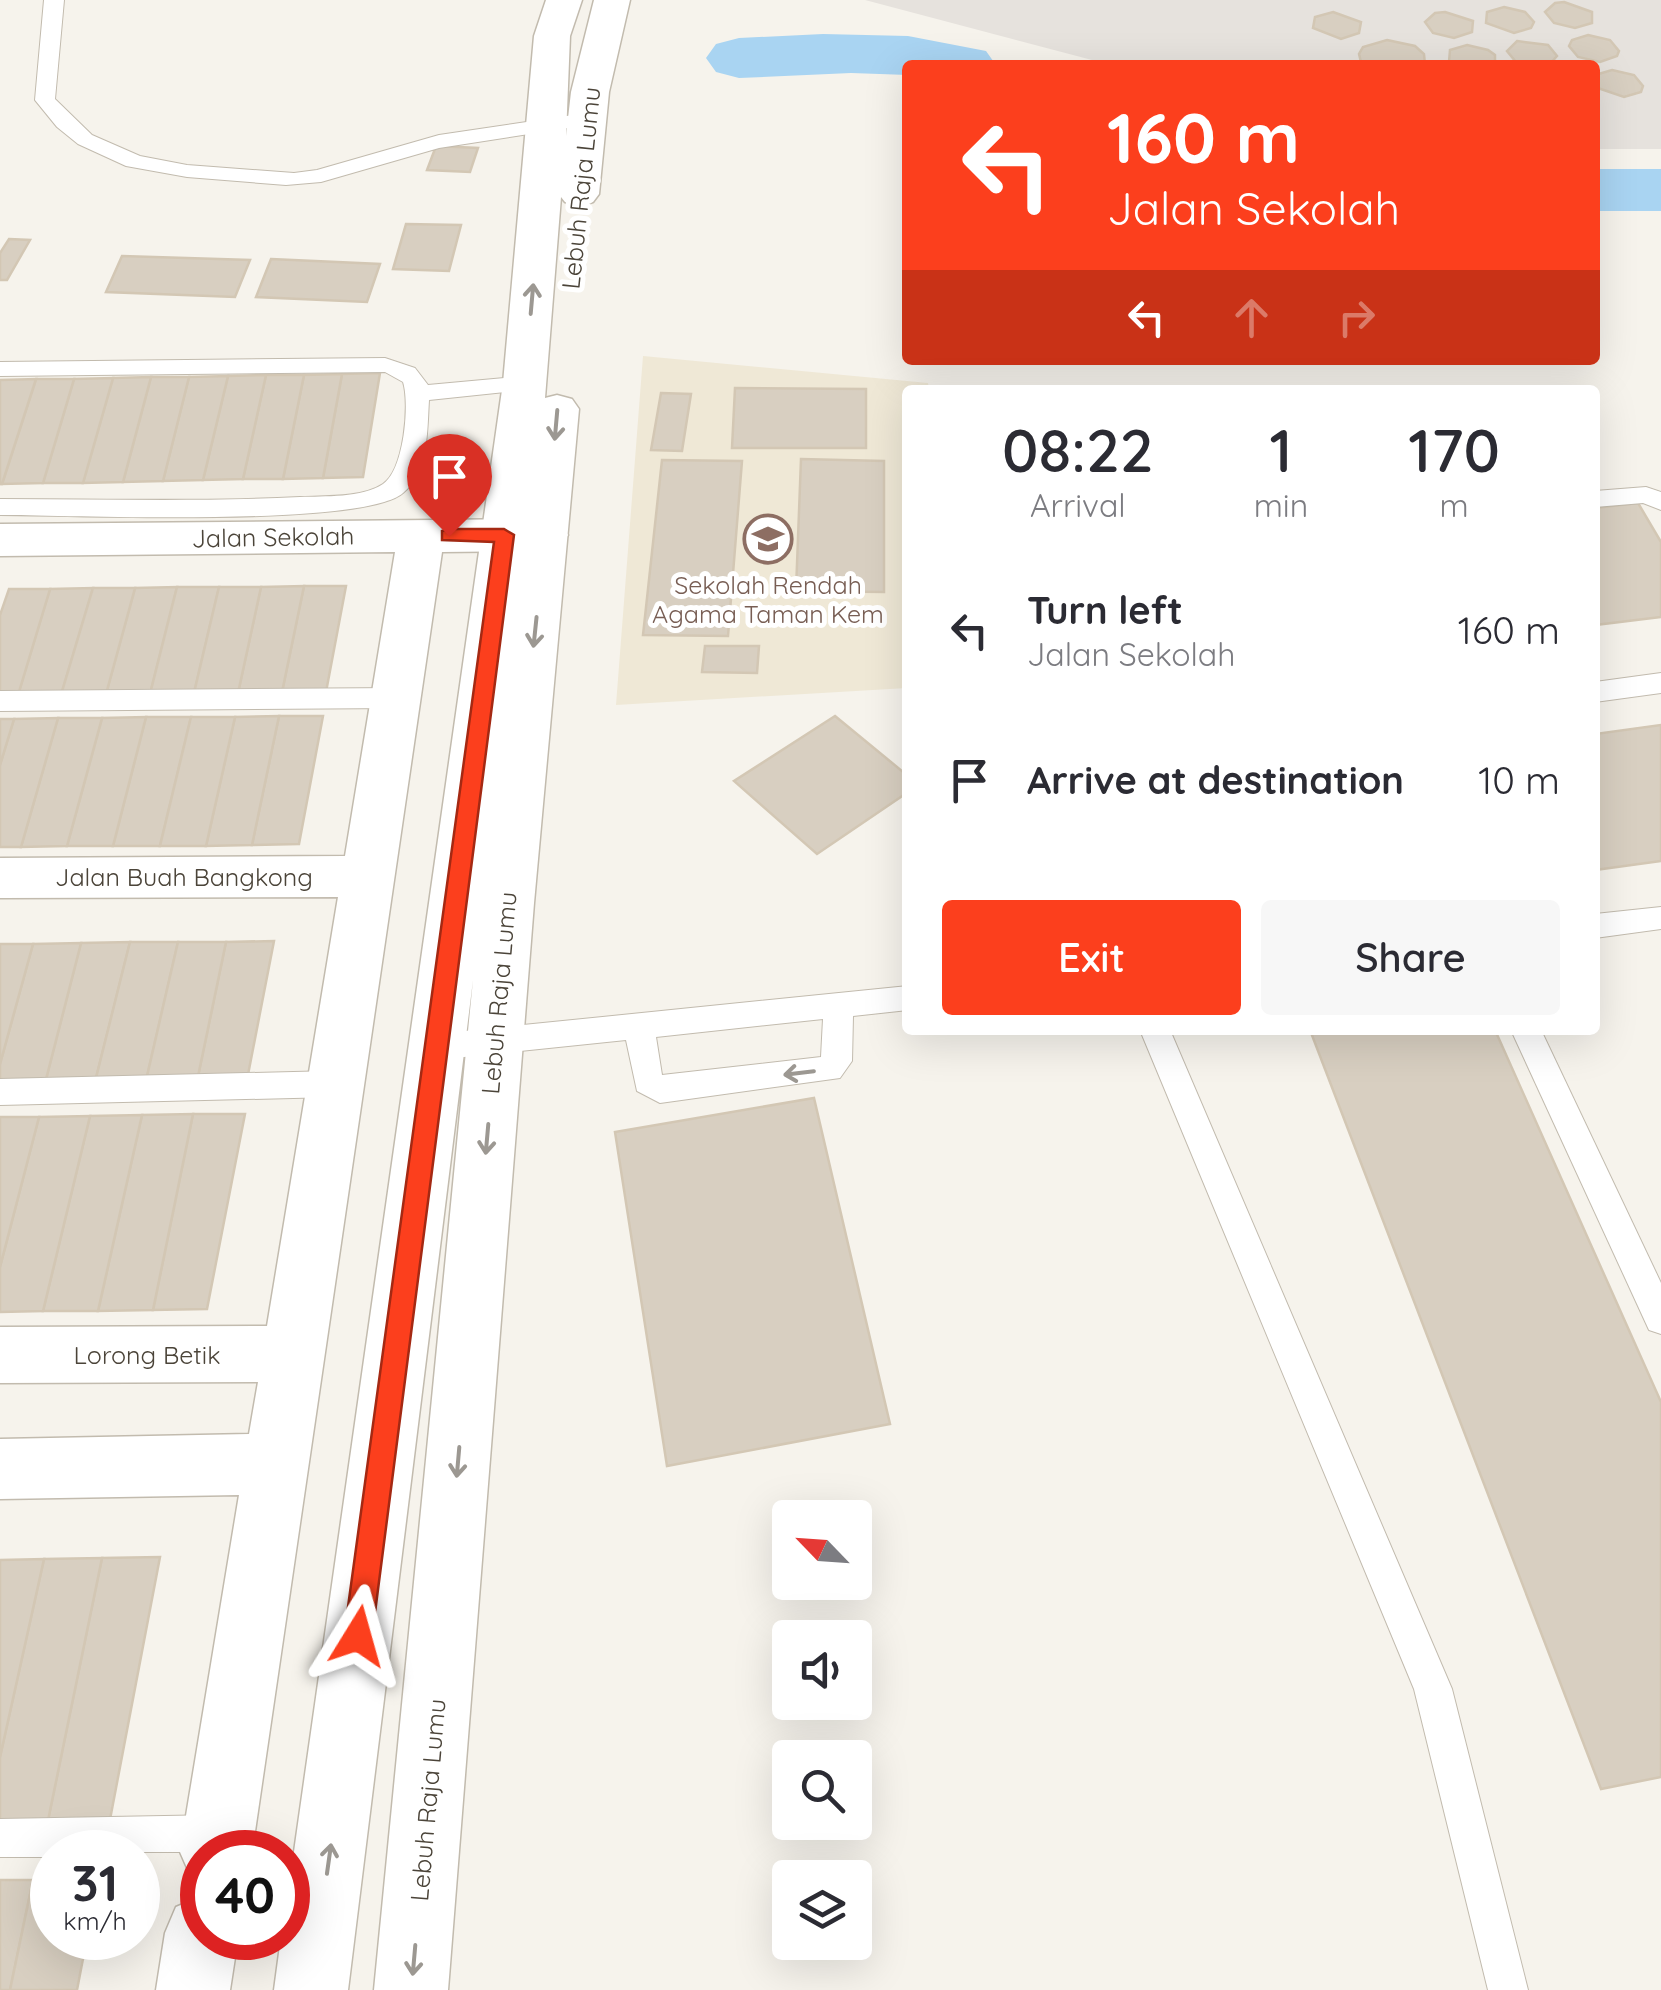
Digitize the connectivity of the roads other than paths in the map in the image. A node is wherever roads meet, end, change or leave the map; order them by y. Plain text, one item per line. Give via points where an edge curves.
1 (54, 0) edge
2 (612, 0) edge
3 (550, 16) edge
4 (567, 122) junction
5 (0, 369) edge
6 (524, 382) junction
7 (419, 393) junction
8 (1600, 499) edge
9 (1661, 502) edge
10 (0, 507) edge
11 (525, 535) junction
12 (421, 536) junction
13 (0, 540) edge
14 (1661, 682) edge
15 (1600, 691) edge
16 (398, 698) junction
17 (0, 701) edge
18 (368, 876) junction
19 (0, 878) edge
20 (1661, 918) edge
21 (1600, 925) edge
22 (902, 999) edge
23 (838, 1006) junction
24 (640, 1027) junction
25 (1157, 1035) edge
26 (1528, 1035) edge
27 (465, 1044) junction
28 (333, 1084) junction
29 (0, 1092) edge
30 (1661, 1319) edge
31 (294, 1354) junction
32 (0, 1355) edge
33 (279, 1464) junction
34 (0, 1469) edge
35 (219, 1830) edge
36 (0, 1838) edge
37 (180, 1842) edge
38 (198, 1960) edge
39 (193, 1990) edge
40 (311, 1990) edge
41 (411, 1990) edge
42 (1508, 1990) edge

1 - 4 lane via 45,100 61,124 135,164 308,179 390,153
2 - 4 street, Lebuh Raja Lumu
3 - 4 street
6 -> 4 street, Lebuh Raja Lumu
4 -> 11 street, Lebuh Raja Lumu
5 - 7 lane via 385,365 405,369
6 - 7 lane
6 - 11 street, Lebuh Raja Lumu
7 - 10 lane via 403,476 378,497 318,505
8 - 9 lane via 1646,495
11 - 12 street, Jalan Sekolah
11 - 27 street, Lebuh Raja Lumu
12 - 13 street, Jalan Sekolah
12 - 16 street
14 - 15 lane
16 - 17 lane
16 - 18 street
18 - 19 street, Jalan Buah Bangkong
18 - 28 street
20 - 21 lane
22 - 23 lane
23 - 24 lane
23 -> 24 lane via 837,1061 828,1070 660,1090 648,1082
24 - 27 lane
25 - 42 lane via 1433,1689
26 - 30 lane
40 -> 27 street, Lebuh Raja Lumu
27 -> 41 street, Lebuh Raja Lumu
28 - 29 lane
28 - 31 street
31 - 32 street, Lorong Betik
31 - 33 street
33 - 34 street
33 - 35 street
36 - 37 lane
38 - 39 street

